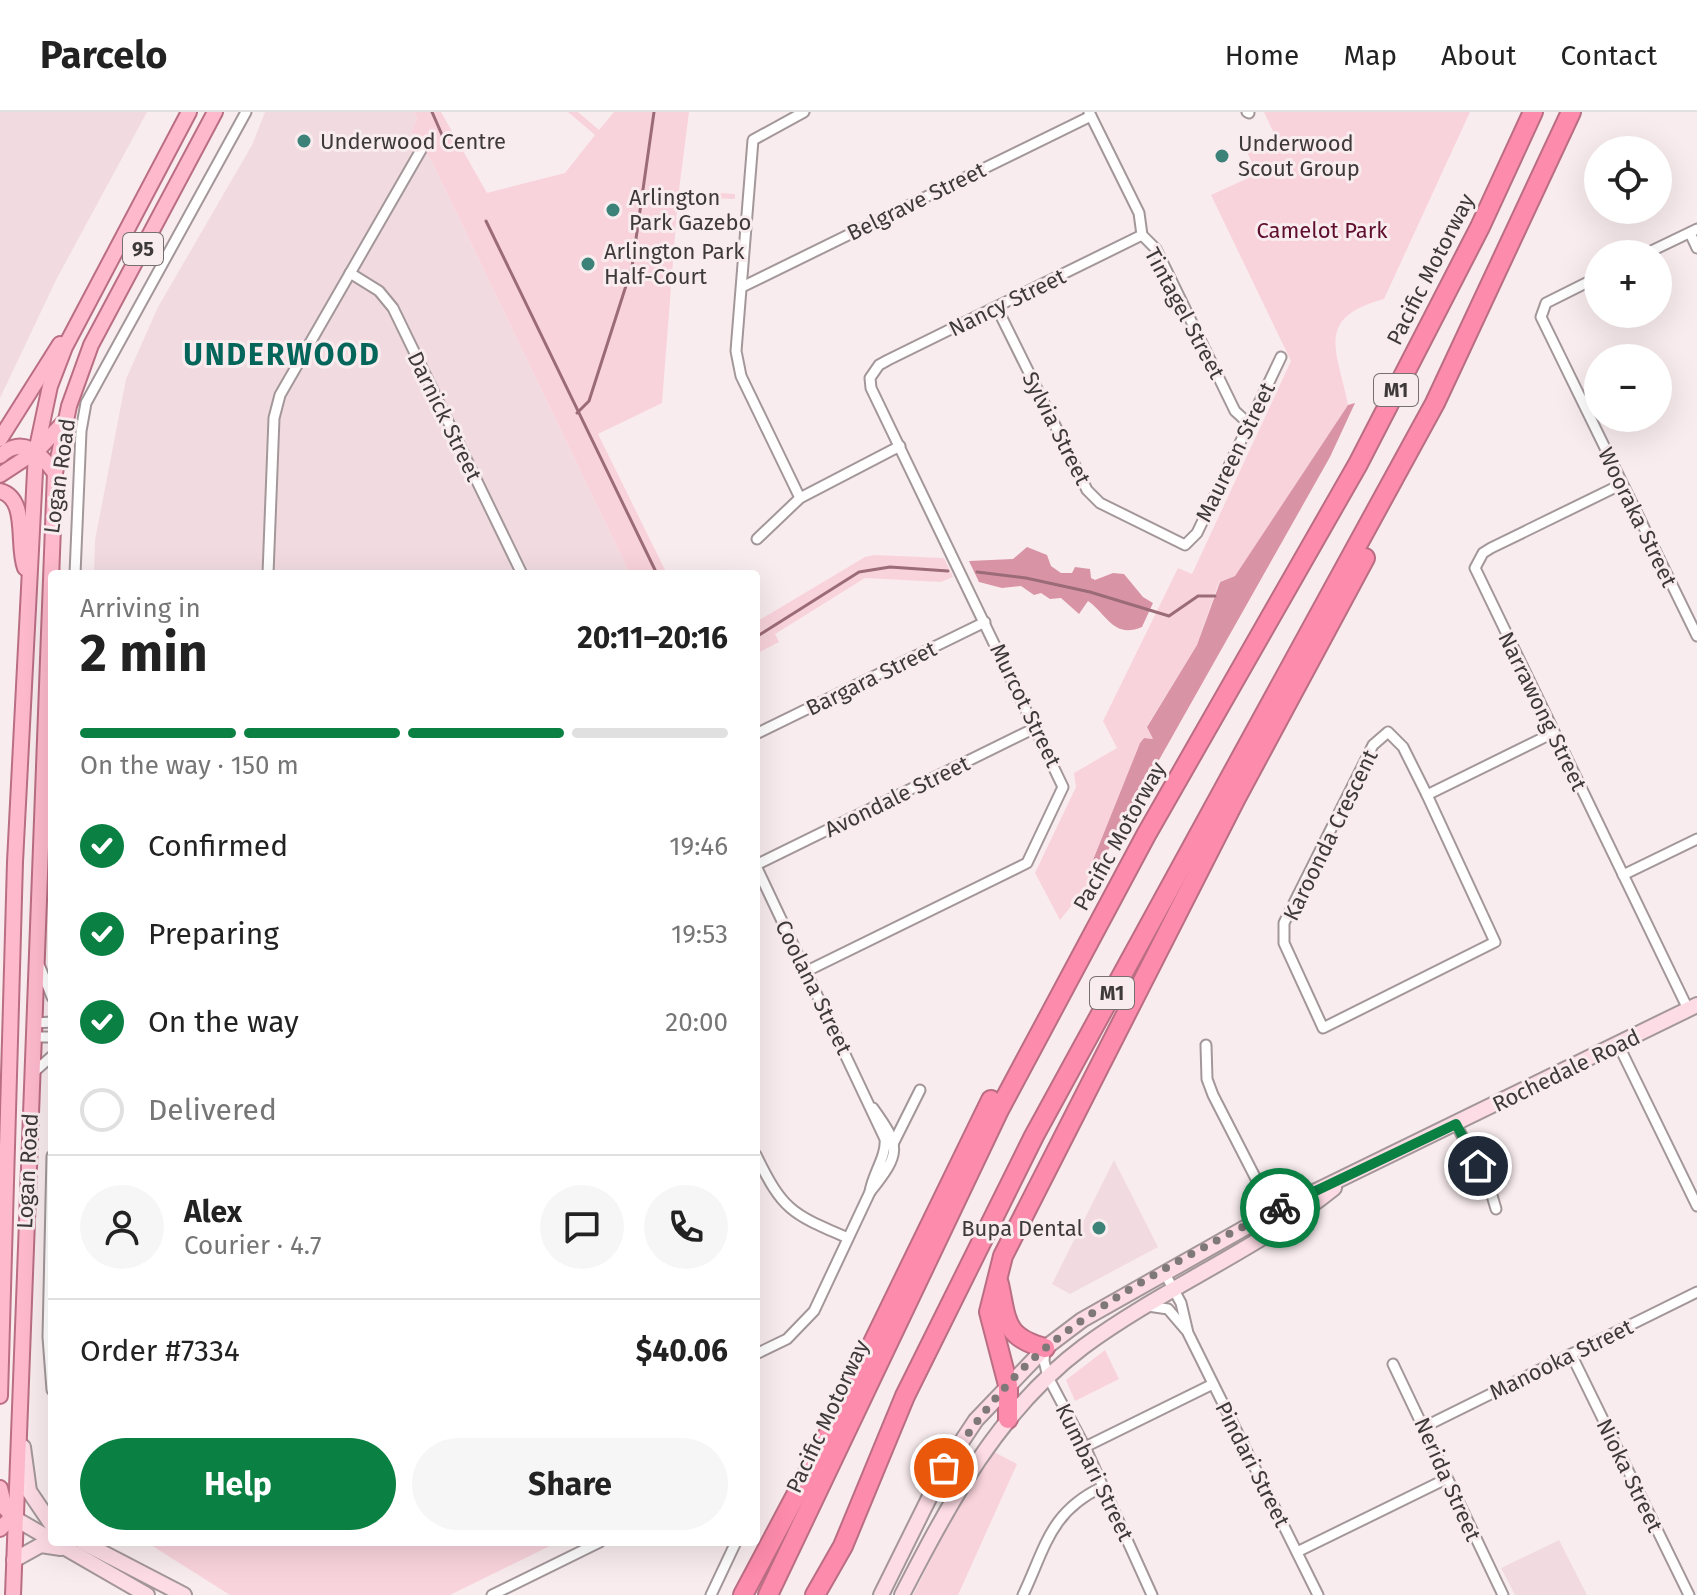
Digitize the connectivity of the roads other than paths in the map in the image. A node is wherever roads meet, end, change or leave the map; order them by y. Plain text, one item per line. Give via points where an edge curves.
1 (189, 112) edge
2 (215, 112) edge
3 (246, 112) edge
4 (804, 112) edge
5 (1533, 112) edge
6 (1571, 112) edge
7 (1090, 114) edge
8 (421, 150) dead end
9 (1693, 231) edge
10 (1142, 235) junction
11 (1672, 241) edge
12 (1697, 248) edge
13 (350, 273) junction
14 (1584, 284) edge
15 (742, 287) junction
16 (997, 308) junction
17 (77, 321) junction
18 (1281, 357) dead end
19 (874, 371) joint
20 (1435, 403) junction
21 (64, 422) junction
22 (1248, 423) junction
23 (0, 439) edge
24 (900, 446) junction
25 (36, 452) junction
26 (0, 456) edge
27 (55, 473) junction
28 (0, 475) edge
29 (1622, 484) junction
30 (0, 491) edge
31 (800, 498) junction
32 (757, 539) dead end
33 (1185, 545) joint
34 (49, 570) edge
35 (75, 570) edge
36 (268, 570) edge
37 (520, 570) edge
38 (29, 575) junction
39 (48, 583) edge
40 (985, 622) junction
41 (1697, 636) edge
42 (1037, 727) junction
43 (760, 732) edge
44 (1553, 733) junction
45 (1427, 795) junction
46 (1146, 835) junction
47 (1697, 839) edge
48 (760, 863) edge
49 (760, 873) edge
50 (1623, 875) junction
51 (37, 960) junction
52 (807, 971) junction
53 (48, 987) edge
54 (1693, 1007) edge
55 (48, 1024) edge
56 (10, 1030) junction
57 (35, 1030) junction
58 (48, 1035) edge
59 (1618, 1044) junction
60 (1206, 1045) dead end
61 (48, 1060) edge
62 (33, 1073) junction
63 (920, 1090) dead end
64 (873, 1108) junction
65 (907, 1118) junction
66 (1456, 1124) junction
67 (885, 1125) junction
68 (890, 1144) junction
69 (760, 1163) edge
70 (1348, 1177) junction
71 (1697, 1206) edge
72 (1496, 1209) dead end
73 (1273, 1212) junction
74 (1281, 1227) junction
75 (848, 1238) junction
76 (1164, 1272) junction
77 (996, 1274) junction
78 (3, 1276) edge
79 (1175, 1289) junction
80 (1697, 1292) edge
81 (1148, 1306) junction
82 (1188, 1333) junction
83 (1045, 1348) junction
84 (760, 1352) edge
85 (1571, 1354) junction
86 (1393, 1364) dead end
87 (1048, 1377) junction
88 (1213, 1384) junction
89 (1008, 1385) junction
90 (0, 1396) edge
91 (18, 1411) junction
92 (1008, 1419) junction
93 (1426, 1426) junction
94 (1085, 1447) junction
95 (1446, 1479) junction
96 (1102, 1487) junction
97 (0, 1488) edge
98 (14, 1516) junction
99 (48, 1519) edge
100 (48, 1523) edge
101 (0, 1529) edge
102 (48, 1538) edge
103 (48, 1545) edge
104 (592, 1546) edge
105 (734, 1546) edge
106 (88, 1548) edge
107 (1297, 1552) junction
108 (14, 1560) junction
109 (13, 1595) edge
110 (147, 1595) edge
111 (184, 1595) edge
112 (492, 1595) edge
113 (711, 1595) edge
114 (743, 1595) edge
115 (768, 1595) edge
116 (815, 1595) edge
117 (881, 1595) edge
118 (902, 1595) edge
119 (1023, 1595) edge
120 (1152, 1595) edge
121 (1318, 1595) edge
122 (1503, 1595) edge
123 (1689, 1595) edge

1 - 17 main road, Logan Road / 95
2 - 21 main road, Logan Road / 95 via 91,345
3 - 35 street, Logan Road via 86,403
4 - 15 street via 753,140
5 - 46 highway, Pacific Motorway / M1 via 1358,464
6 - 20 highway, M1
7 - 10 street, Tintagel Street via 1139,213
7 - 15 street, Belgrave Street
8 - 13 street
9 - 11 street
9 - 12 street
10 - 16 street, Nancy Street
10 - 22 street, Tintagel Street via 1156,249 1235,411
13 - 36 street via 280,395 274,418
13 - 37 street, Darnick Street via 379,291 393,308
14 - 29 street, Wooraka Street via 1541,310
15 - 31 street via 736,363
16 - 19 street, Nancy Street
16 - 33 street, Sylvia Street via 1087,490 1100,503
17 - 23 main road, 95
17 - 25 main road, Logan Road / 95 via 50,386
18 - 22 street, Maureen Street
19 - 24 street, Murcot Street via 871,388
20 - 77 highway via 1415,466 1229,812
20 - 116 highway, M1 via 1034,1136 905,1396 843,1546
21 - 25 main road, 95
21 - 27 main road, Logan Road
22 - 33 street, Maureen Street via 1197,533
24 - 31 street
24 - 40 street, Murcot Street
25 - 26 main road via 18,445
25 - 27 main road
25 - 28 main road, 95
25 - 38 main road, Logan Road
27 - 34 main road, Logan Road
29 - 41 street, Wooraka Street
29 - 44 street, Narrawong Street via 1491,548 1477,561 1477,577
30 - 38 main road via 17,504 20,552
31 - 32 street
38 - 56 main road, Logan Road
39 - 51 main road, Logan Road
40 - 42 street, Murcot Street
40 - 43 street, Bargara Street
42 - 48 street, Avondale Street
42 - 52 street, Murcot Street via 1063,787 1027,863
44 - 45 street
44 - 50 street, Narrawong Street
45 - 45 street, Karoonda Crescent via 1403,747 1388,732 1373,745 1284,923 1284,943 1323,1028 1495,942
46 - 114 highway via 1082,930 959,1160 830,1431
46 - 115 highway, Pacific Motorway / M1 via 999,1110
47 - 50 street
49 - 52 street, Coolana Street
50 - 54 street, Narrawong Street
51 - 53 street
51 - 57 main road, Logan Road
52 - 64 street, Coolana Street
54 - 59 main road, Rochedale Road
55 - 57 street
56 - 57 main road
56 - 78 main road, Logan Road
57 - 58 street
57 - 62 main road, Logan Road
59 - 66 main road, Rochedale Road
59 - 71 street
60 - 73 street via 1213,1095
61 - 62 street
62 - 91 main road, Logan Road
63 - 65 street
64 - 67 street, Coolana Street
64 - 68 street, Coolana Street
65 - 67 street
65 - 68 street
66 - 70 main road, Rochedale Road
66 - 72 street
67 - 68 street, Coolana Street
68 - 75 street via 883,1175
69 - 75 street via 775,1195 789,1209
70 - 73 main road, Rochedale Road
70 - 74 main road, Rochedale Road
73 - 74 street
73 - 76 main road, Rochedale Road
74 - 79 main road, Rochedale Road
75 - 84 street via 814,1311 787,1339
76 - 79 street, Pindari Street
76 - 83 main road, Rochedale Road
77 - 83 highway via 1008,1326 1023,1341
77 - 89 highway via 989,1324
78 - 90 main road, Logan Road
79 - 81 main road, Rochedale Road
79 - 82 street, Pindari Street
80 - 85 street, Manooka Street
81 - 82 street, Pindari Street via 1168,1309
81 - 87 main road, Rochedale Road via 1083,1347
82 - 88 street, Pindari Street
83 - 87 street, Kumbari Street
83 - 89 main road, Rochedale Road
85 - 93 street, Manooka Street
85 - 123 street, Nioka Street
86 - 93 street, Nerida Street
87 - 92 main road, Rochedale Road
87 - 94 street, Kumbari Street
88 - 94 street
88 - 107 street, Pindari Street
89 - 92 highway
89 - 117 main road, Rochedale Road via 944,1468
91 - 98 main road, Logan Road
91 - 99 main road via 29,1491
92 - 118 main road, Rochedale Road via 958,1491
93 - 95 street, Nerida Street
94 - 96 street, Kumbari Street
95 - 107 street
95 - 122 street, Nerida Street
96 - 119 street via 1079,1498 1060,1517
96 - 120 street, Kumbari Street
97 - 98 main road via 5,1508
98 - 100 main road
98 - 101 main road
98 - 102 main road
98 - 108 main road, Logan Road
103 - 108 main road
104 - 112 street
105 - 113 street
106 - 110 main road
106 - 111 main road
107 - 121 street, Pindari Street
108 - 109 main road, Logan Road

